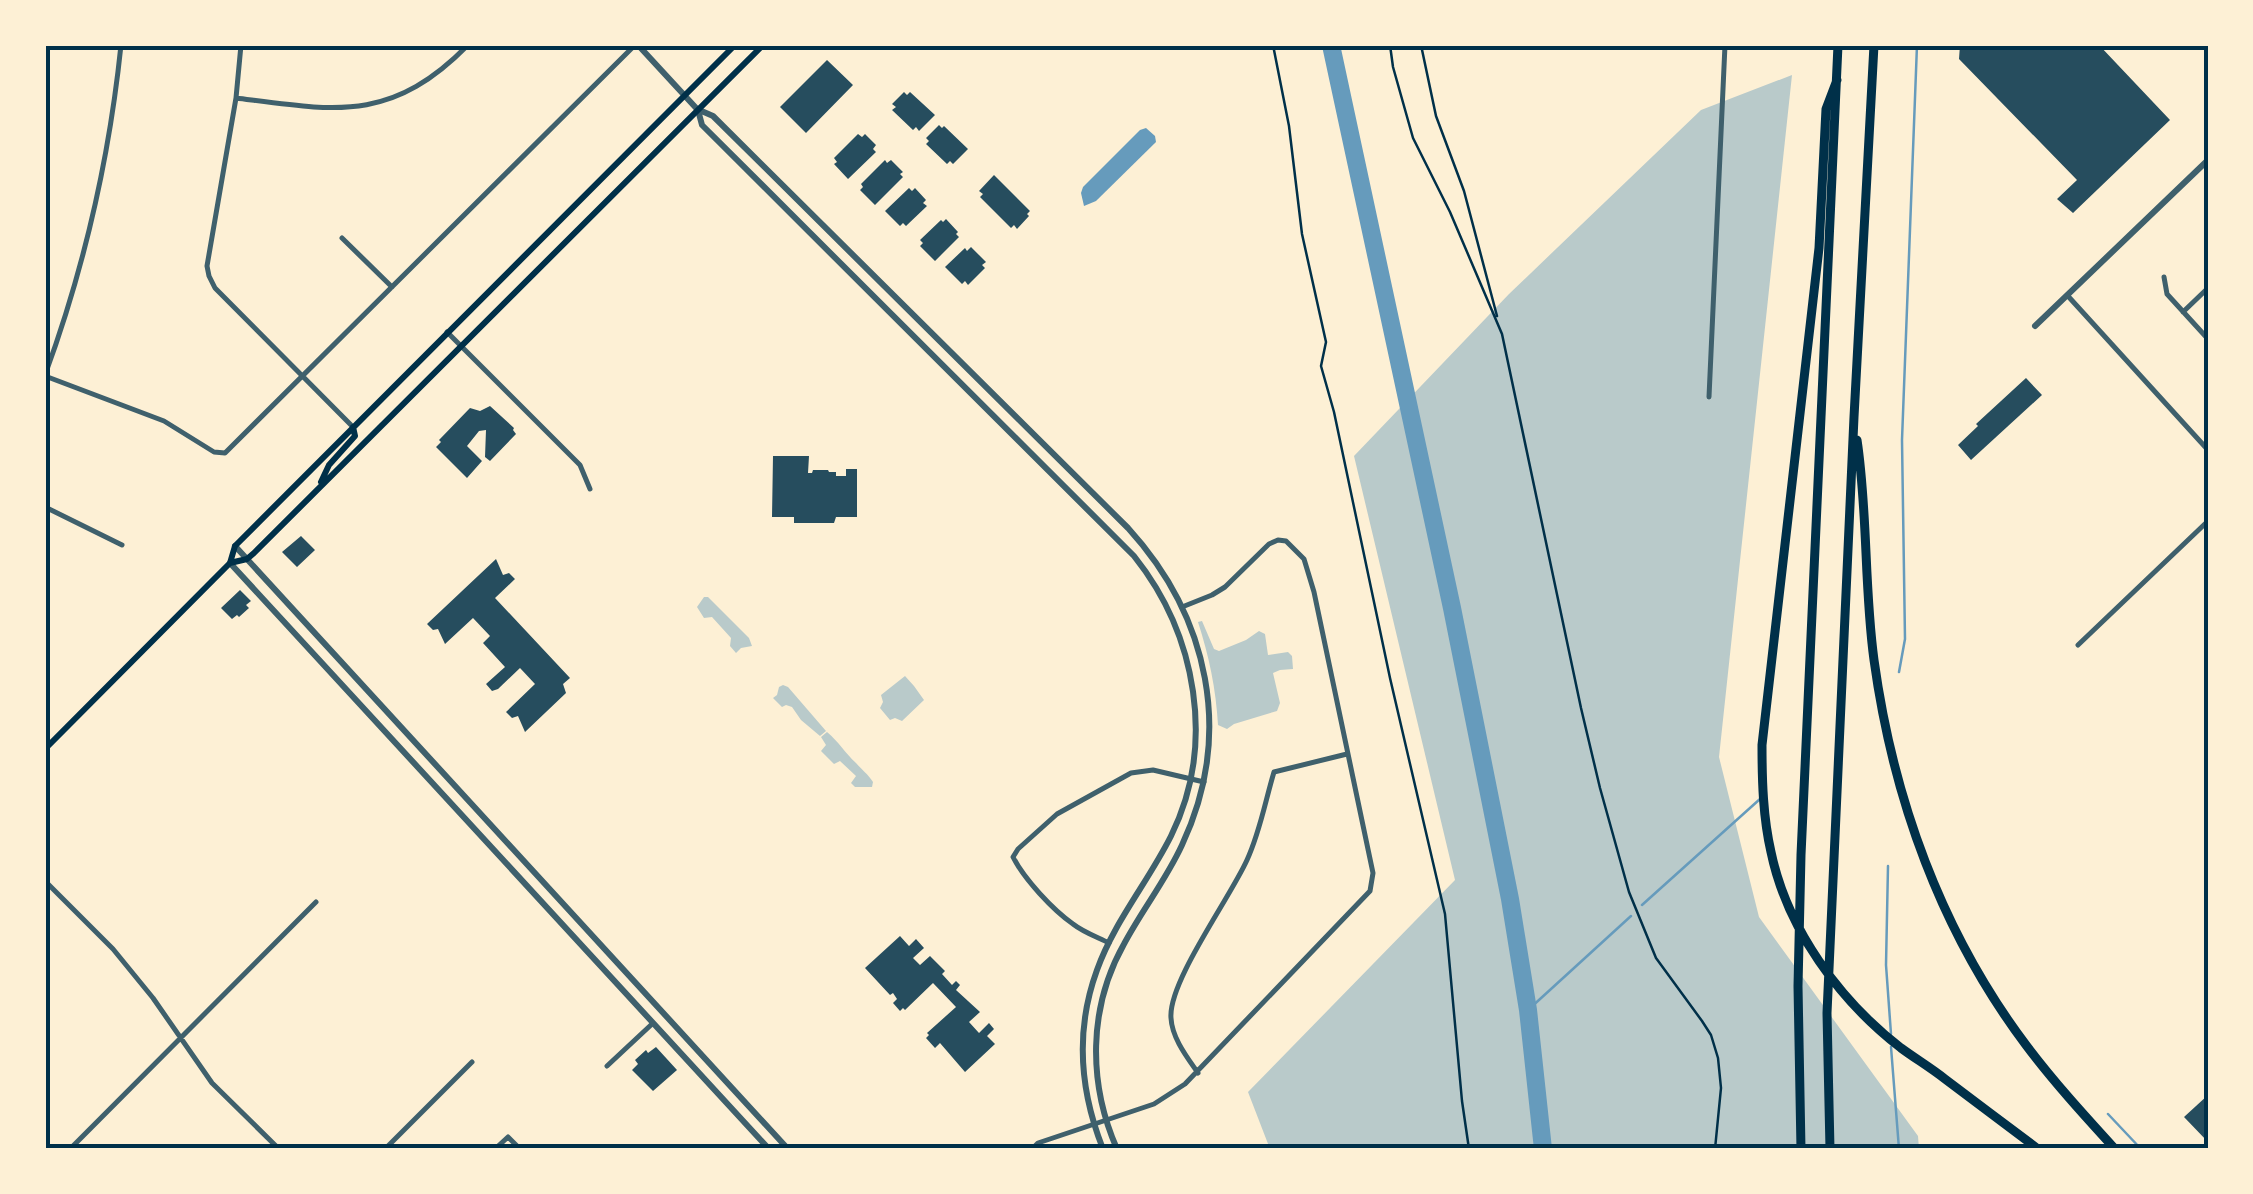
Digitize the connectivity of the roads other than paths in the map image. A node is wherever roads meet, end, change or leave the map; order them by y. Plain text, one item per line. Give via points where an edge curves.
1 (121, 45) edge
2 (241, 45) edge
3 (468, 45) edge
4 (636, 45) edge
5 (735, 45) edge
6 (763, 45) edge
7 (1725, 45) edge
8 (1838, 45) edge
9 (1874, 45) edge
10 (1836, 80) junction
11 (684, 95) junction
12 (236, 98) junction
13 (697, 109) junction
14 (2208, 160) edge
15 (782, 183) junction
16 (771, 193) junction
17 (342, 238) dead end
18 (872, 273) junction
19 (2164, 277) dead end
20 (861, 284) junction
21 (392, 288) junction
22 (2208, 288) edge
23 (2067, 295) junction
24 (2183, 312) junction
25 (2035, 326) dead end
26 (447, 332) junction
27 (933, 334) junction
28 (2208, 339) edge
29 (922, 344) junction
30 (462, 346) junction
31 (45, 376) edge
32 (303, 376) junction
33 (996, 397) junction
34 (1708, 397) dead end
35 (986, 408) junction
36 (1854, 418) junction
37 (352, 427) junction
38 (2208, 450) edge
39 (1053, 454) junction
40 (1043, 465) junction
41 (318, 488) junction
42 (590, 489) dead end
43 (45, 507) edge
44 (2208, 521) edge
45 (122, 545) dead end
46 (234, 546) junction
47 (247, 559) junction
48 (230, 563) junction
49 (1158, 565) junction
50 (1147, 572) junction
51 (290, 606) junction
52 (1182, 607) junction
53 (280, 616) junction
54 (2078, 645) dead end
55 (327, 646) junction
56 (316, 655) junction
57 (1204, 675) junction
58 (1192, 679) junction
59 (45, 748) edge
60 (1347, 754) junction
61 (1191, 778) junction
62 (1204, 782) junction
63 (454, 784) junction
64 (443, 794) junction
65 (493, 827) junction
66 (483, 837) junction
67 (45, 881) edge
68 (316, 902) dead end
69 (1108, 943) junction
70 (614, 959) junction
71 (604, 968) junction
72 (664, 1013) junction
73 (1084, 1020) junction
74 (1098, 1022) junction
75 (654, 1023) junction
76 (181, 1038) junction
77 (472, 1062) dead end
78 (607, 1066) dead end
79 (1198, 1073) junction
80 (1106, 1119) junction
81 (1093, 1124) junction
82 (1032, 1148) edge
83 (70, 1149) edge
84 (279, 1149) edge
85 (385, 1149) edge
86 (495, 1149) edge
87 (520, 1149) edge
88 (770, 1149) edge
89 (788, 1149) edge
90 (1103, 1149) edge
91 (1117, 1149) edge
92 (1801, 1149) edge
93 (1830, 1149) edge
94 (2038, 1149) edge
95 (2115, 1149) edge

1 - 31 street via 100,192
2 - 12 street
3 - 12 street via 415,89 360,106
4 - 11 street
4 - 21 street
5 - 11 main road
6 - 13 main road
7 - 34 street
8 - 10 highway
9 - 36 highway
10 - 92 highway via 1802,855
10 - 94 highway via 1826,110 1819,248 1762,745 1772,857 1794,916 1854,1005
11 - 13 street
11 - 26 main road
12 - 32 street via 209,276
13 - 15 street via 713,116
13 - 16 street via 702,125
13 - 30 main road
14 - 23 street
15 - 16 street
15 - 18 street
16 - 20 street
17 - 21 street
18 - 20 street
18 - 27 street
19 - 24 street via 2167,294
20 - 29 street
21 - 32 street
22 - 24 street
23 - 25 street
23 - 38 street
24 - 28 street
26 - 30 street
26 - 37 main road
27 - 29 street
27 - 33 street
29 - 35 street
30 - 41 main road
30 - 42 street via 580,464
31 - 32 street via 164,421 225,453
32 - 37 street
33 - 35 street
33 - 39 street
35 - 40 street
36 - 93 highway via 1827,1013
36 - 95 highway via 1874,659 1885,728 1916,838 1949,918 1997,1002 2044,1069
37 - 41 main road via 355,436
37 - 46 main road
39 - 40 street
39 - 49 street
40 - 50 street
41 - 47 main road
43 - 45 street
44 - 54 street
46 - 47 street
46 - 48 main road
47 - 48 main road
47 - 51 street
48 - 53 street
48 - 59 main road
49 - 50 street
49 - 52 street
50 - 58 street via 1175,622
51 - 53 street
51 - 55 street
52 - 57 street
52 - 60 street via 1225,587 1269,544 1286,541 1308,572
53 - 56 street
55 - 56 street
55 - 63 street
56 - 64 street
57 - 58 street
57 - 62 street via 1210,726
58 - 61 street
60 - 79 street via 1373,874 1370,892
60 - 79 street via 1274,772 1249,856 1173,1002 1176,1034
61 - 62 street
61 - 69 street via 1170,839
61 - 69 street via 1131,773 1058,814 1013,857 1062,915
62 - 74 street via 1176,858 1117,957
63 - 64 street
63 - 65 street
64 - 66 street
65 - 66 street
65 - 70 street
66 - 71 street
67 - 76 street via 124,961
68 - 76 street
69 - 73 street
70 - 71 street
70 - 72 street
71 - 75 street
72 - 75 street
72 - 89 street
73 - 74 street
73 - 81 street via 1084,1080
74 - 80 street via 1096,1072
75 - 78 street
75 - 88 street
76 - 83 street
76 - 84 street via 212,1083
77 - 85 street
79 - 80 street via 1154,1104
80 - 81 street
80 - 91 street
81 - 82 street
81 - 90 street
86 - 87 street via 508,1137

